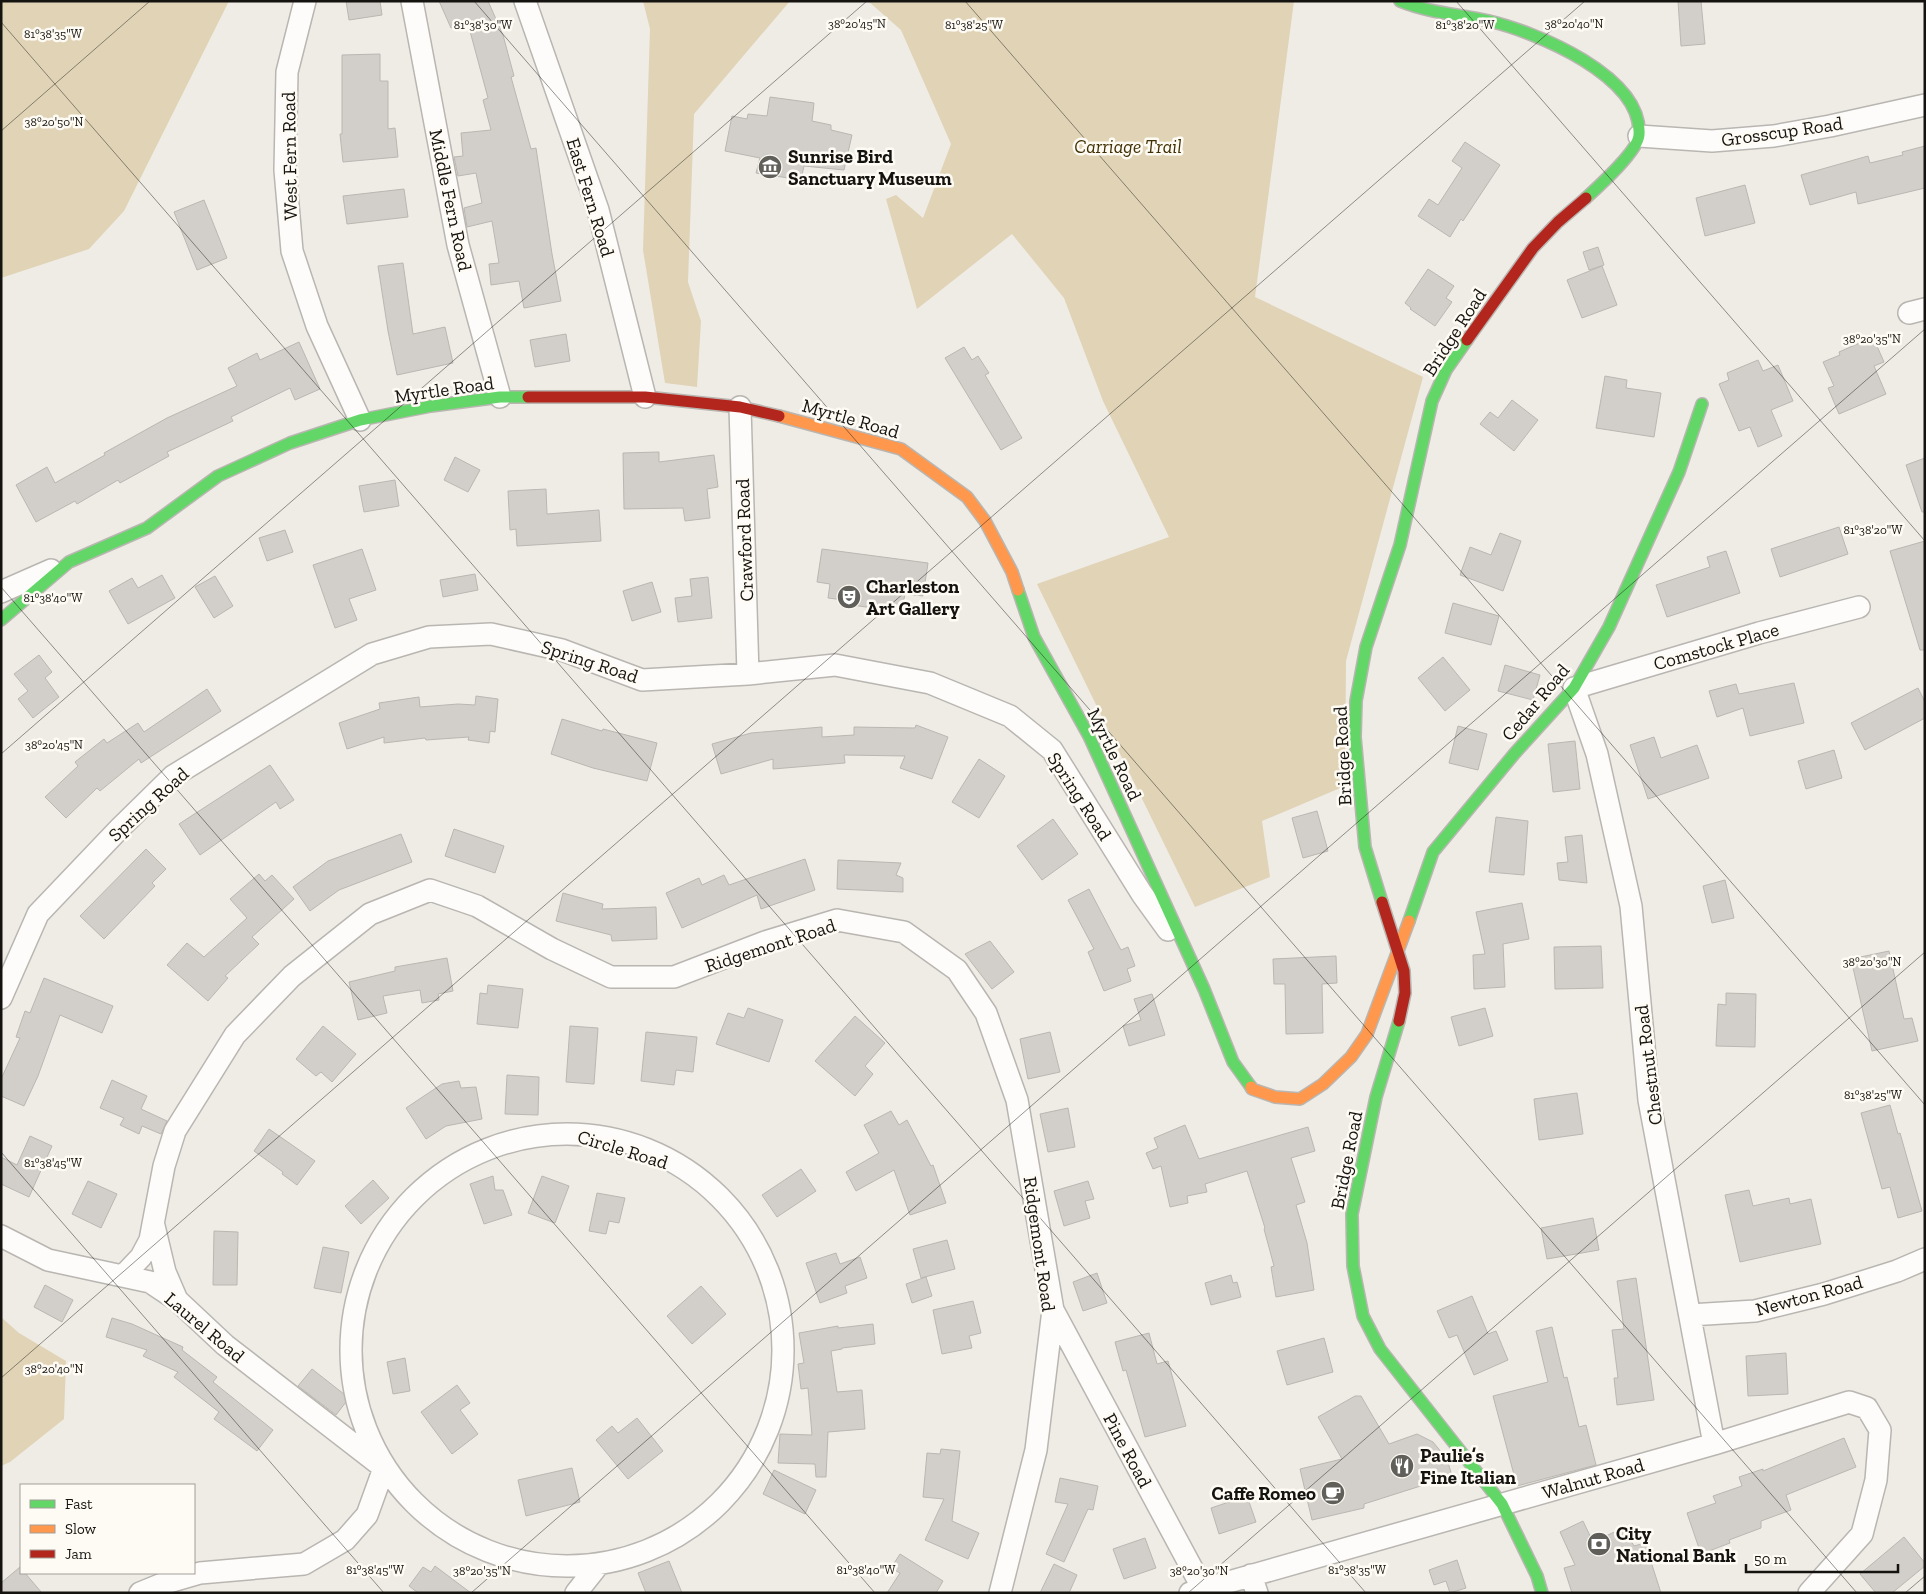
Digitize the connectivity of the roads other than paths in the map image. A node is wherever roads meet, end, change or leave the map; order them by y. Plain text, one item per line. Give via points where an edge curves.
1 (305, 1) edge
2 (412, 1) edge
3 (526, 1) edge
4 (1400, 1) edge
5 (1925, 105) edge
6 (1638, 136) junction
7 (500, 397) junction
8 (645, 397) junction
9 (1702, 404) dead end
10 (740, 406) junction
11 (360, 420) junction
12 (69, 562) junction
13 (1, 592) edge
14 (1859, 607) dead end
15 (1, 620) edge
16 (748, 674) junction
17 (1574, 688) junction
18 (1398, 953) junction
19 (1193, 965) junction
20 (1, 998) edge
21 (154, 1223) junction
22 (1, 1236) edge
23 (1925, 1259) edge
24 (123, 1276) junction
25 (177, 1300) junction
26 (1053, 1310) junction
27 (1690, 1315) junction
28 (1714, 1444) junction
29 (384, 1468) junction
30 (1502, 1504) junction
31 (599, 1564) junction
32 (1254, 1584) edge
33 (1196, 1591) edge
34 (140, 1593) edge
35 (576, 1593) edge
36 (1000, 1593) edge
37 (1542, 1593) edge
38 (1809, 1593) edge

1 - 11 street, West Fern Road via 287,72 285,170 292,252 317,326
2 - 7 street, Middle Fern Road via 458,245
3 - 8 street, East Fern Road via 598,210
4 - 6 street via 1419,9 1490,21 1554,44 1618,86 1634,109
5 - 6 street, Grosscup Road via 1774,136 1712,141
6 - 18 street, Bridge Road via 1633,148 1606,180 1532,248 1459,350 1432,401 1400,545 1360,668 1356,701 1355,737 1366,847
7 - 8 street, Myrtle Road
7 - 11 street, Myrtle Road
8 - 10 street, Myrtle Road
9 - 17 street, Cedar Road via 1679,472 1643,554 1609,627
10 - 16 street, Crawford Road
10 - 19 street, Myrtle Road via 901,449 967,497 985,521 1012,572 1034,637 1088,736
11 - 12 street, Myrtle Road via 290,443 218,476 147,528
12 - 13 street
12 - 15 street, Myrtle Road
14 - 17 street, Comstock Place
16 - 19 street, Spring Road via 835,665 930,683 1010,716 1052,750 1142,894
16 - 20 street, Spring Road via 642,680 562,650 491,634 429,637 372,654 173,776 38,914
17 - 18 street, Cedar Road via 1433,852
17 - 27 street, Chestnut Road via 1597,754 1631,906 1649,1100
18 - 19 street, Myrtle Road via 1362,1042 1323,1084 1300,1099 1274,1097 1252,1089 1233,1062
18 - 30 street, Bridge Road via 1406,993 1363,1156 1352,1214 1353,1266 1363,1316 1380,1349
21 - 24 street, Ridgemont Road via 146,1250
21 - 25 street, Ridgemont Road via 165,1272
21 - 26 street, Ridgemont Road via 164,1166 175,1132 235,1035 292,976 370,914 430,890 477,906 552,949 611,976 620,977 674,977 765,942 837,920 904,932 956,970 986,1013 1017,1100
22 - 24 street, Laurel Road via 48,1260
23 - 27 street, Newton Road via 1888,1274 1781,1305 1755,1311
24 - 25 street, Laurel Road via 150,1282
25 - 29 street, Laurel Road via 225,1345
26 - 33 street, Pine Road
26 - 36 street, Ridgemont Road via 1036,1450
27 - 28 street, Chestnut Road
28 - 30 street, Walnut Road
28 - 38 street, Walnut Road via 1849,1402 1867,1408 1880,1430 1876,1480 1862,1534
29 - 31 street, Circle Road via 400,1489 443,1528 509,1559 550,1566
29 - 31 street, Circle Road via 371,1444 350,1350 354,1304 375,1247 403,1206 424,1185 480,1150 574,1131 696,1172 731,1204 759,1245 782,1314 785,1363 771,1425 760,1449 729,1494 690,1528 642,1553
29 - 34 street via 367,1515 346,1540 304,1564 200,1573
30 - 32 street, Walnut Road
30 - 37 street, Bridge Road
31 - 35 street
32 - 33 street, Walnut Road

